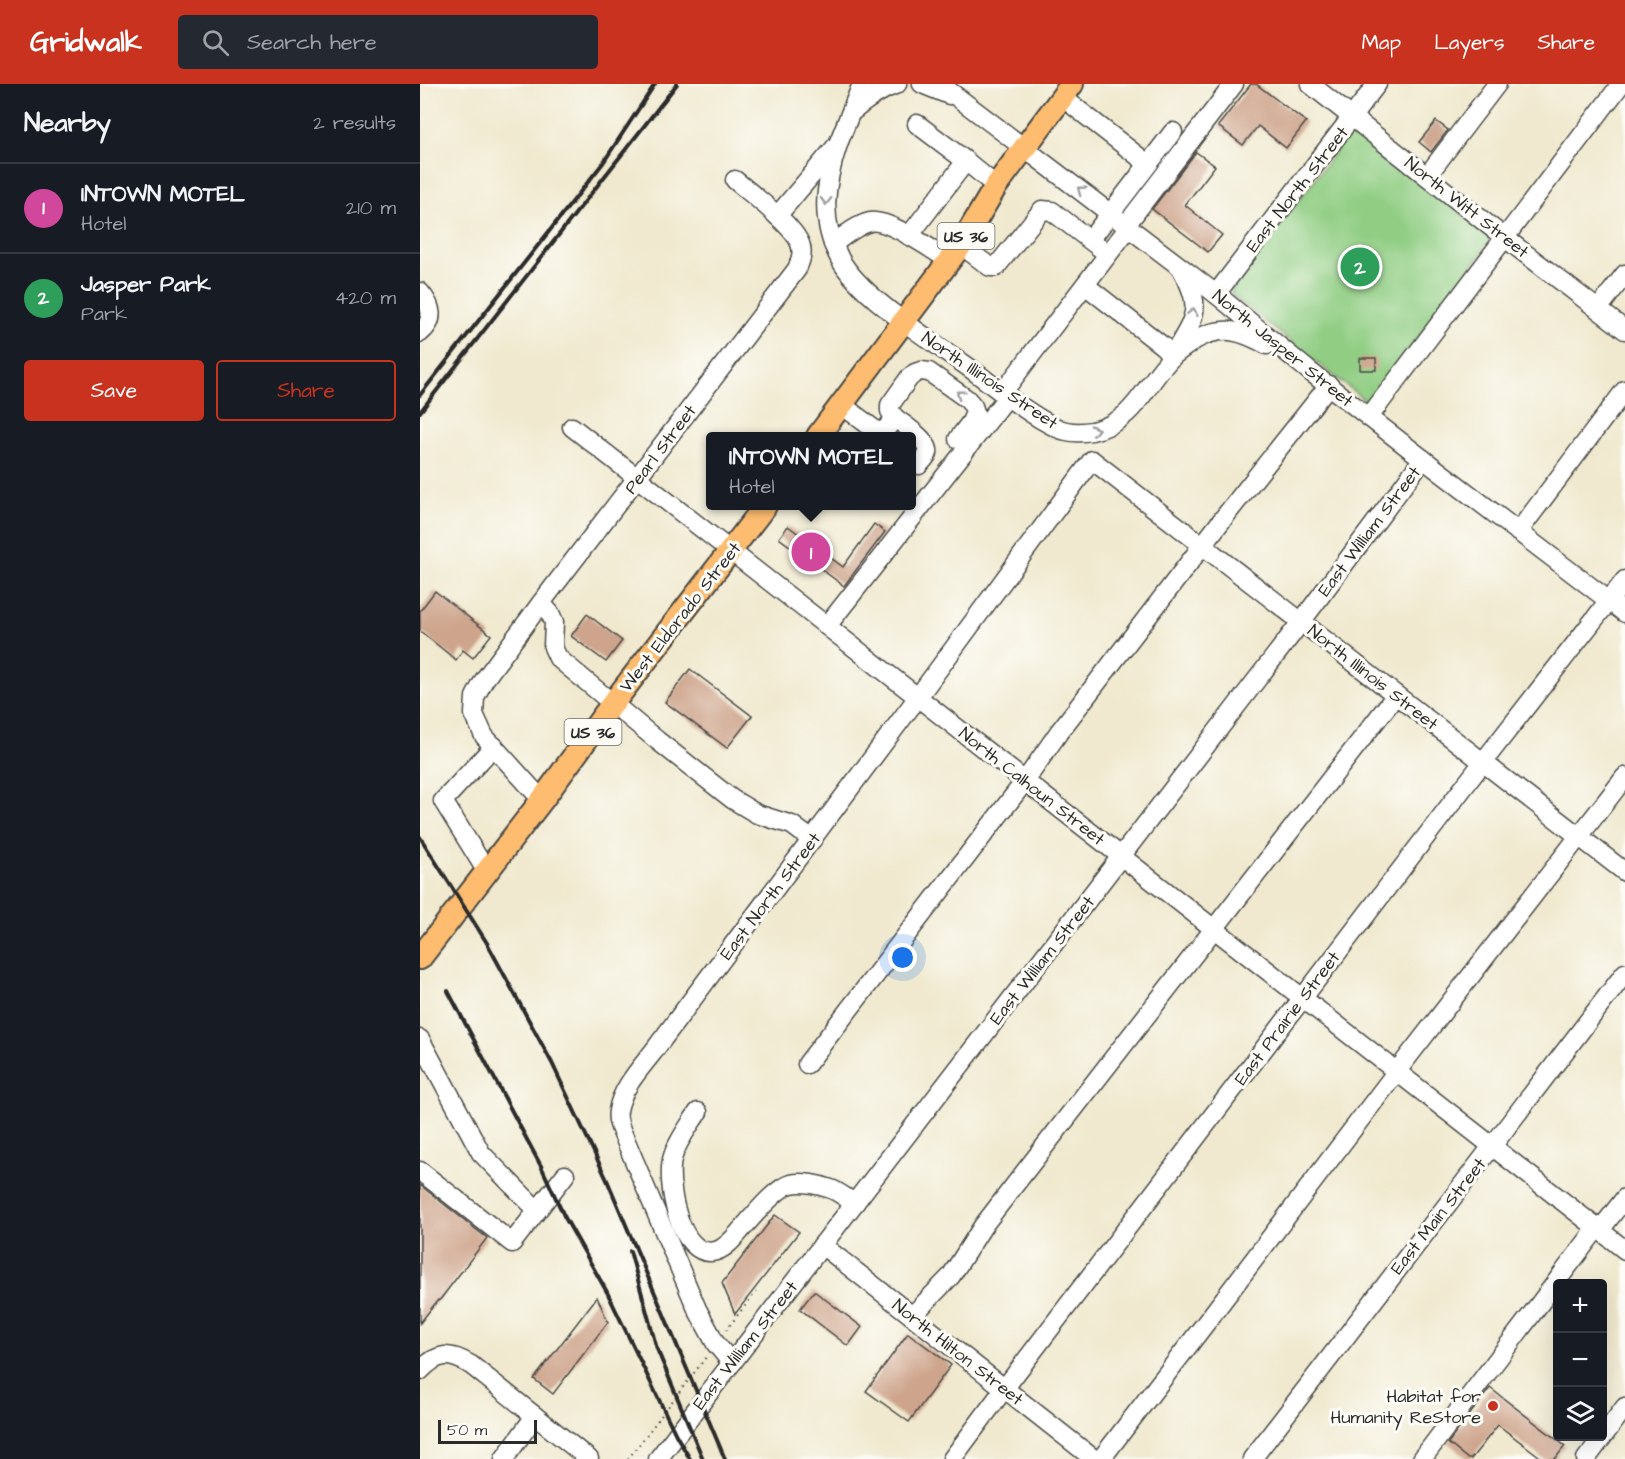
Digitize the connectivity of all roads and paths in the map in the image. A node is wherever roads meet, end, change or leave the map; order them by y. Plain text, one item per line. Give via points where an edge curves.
1 (862, 84) edge
2 (897, 84) edge
3 (922, 84) edge
4 (940, 84) edge
5 (1234, 84) edge
6 (1310, 84) edge
7 (1377, 84) edge
8 (1497, 84) edge
9 (1621, 84) edge
10 (1067, 91) edge
11 (973, 110) junction
12 (851, 113) junction
13 (1352, 117) junction
14 (917, 124) dead end
15 (1173, 132) dead end
16 (838, 144) junction
17 (1025, 147) junction
18 (966, 161) junction
19 (1148, 164) junction
20 (1427, 176) junction
21 (735, 180) dead end
22 (996, 186) junction
23 (1110, 213) junction
24 (777, 216) junction
25 (1128, 226) junction
26 (909, 236) junction
27 (1505, 238) junction
28 (1090, 240) junction
29 (833, 244) junction
30 (955, 253) junction
31 (1108, 254) junction
32 (1180, 266) junction
33 (1625, 274) edge
34 (1085, 285) junction
35 (420, 292) edge
36 (1216, 294) junction
37 (1598, 309) junction
38 (903, 321) junction
39 (1625, 330) edge
40 (420, 333) edge
41 (954, 357) junction
42 (1172, 357) junction
43 (1308, 370) junction
44 (938, 378) junction
45 (1329, 385) junction
46 (1625, 390) edge
47 (1005, 394) junction
48 (842, 405) junction
49 (1369, 417) junction
50 (895, 418) junction
51 (572, 427) dead end
52 (821, 432) edge
53 (877, 432) edge
54 (885, 432) edge
55 (912, 432) edge
56 (916, 435) edge
57 (1423, 459) junction
58 (1092, 460) joint
59 (926, 470) edge
60 (638, 478) junction
61 (916, 486) edge
62 (762, 510) edge
63 (901, 510) edge
64 (1518, 532) junction
65 (1203, 546) junction
66 (731, 551) junction
67 (1625, 579) edge
68 (1609, 601) junction
69 (541, 603) junction
70 (1625, 613) edge
71 (1301, 622) junction
72 (827, 626) junction
73 (1396, 695) junction
74 (918, 697) junction
75 (614, 704) junction
76 (494, 746) junction
77 (1483, 762) junction
78 (1625, 777) edge
79 (1025, 781) junction
80 (542, 800) junction
81 (1580, 837) junction
82 (812, 840) junction
83 (1121, 856) junction
84 (487, 872) junction
85 (1625, 872) edge
86 (1214, 928) junction
87 (420, 958) edge
88 (1625, 973) edge
89 (1303, 998) junction
90 (420, 1039) edge
91 (807, 1064) dead end
92 (1397, 1071) junction
93 (698, 1112) dead end
94 (1492, 1146) junction
95 (420, 1171) edge
96 (565, 1175) dead end
97 (1625, 1198) edge
98 (855, 1203) junction
99 (537, 1210) junction
100 (1597, 1228) junction
101 (822, 1245) junction
102 (1625, 1250) edge
103 (756, 1292) dead end
104 (912, 1316) junction
105 (716, 1344) junction
106 (732, 1363) junction
107 (420, 1371) edge
108 (1004, 1389) junction
109 (1625, 1407) edge
110 (535, 1416) junction
111 (504, 1459) edge
112 (589, 1459) edge
113 (628, 1459) edge
114 (658, 1459) edge
115 (952, 1459) edge
116 (1094, 1459) edge
117 (1101, 1459) edge
118 (1252, 1459) edge
119 (1422, 1459) edge
120 (1586, 1459) edge

1 - 12 street
2 - 12 street via 869,97
3 - 11 street
4 - 11 street, North Jasper Street
5 - 25 street
6 - 13 street, North Witt Street
7 - 13 street, East North Street
8 - 20 street
9 - 27 street
10 - 17 main road, US 36
10 - 19 street
11 - 17 street, North Jasper Street
12 - 16 street
13 - 20 street, North Witt Street
13 - 36 street, East North Street
14 - 18 street
15 - 19 street
16 - 24 street
16 -> 29 street, North Illinois Street via 826,199
17 - 22 main road, US 36
23 -> 17 street, North Jasper Street
18 - 22 street
18 - 26 street
19 - 23 street
20 - 27 street, North Witt Street
21 - 24 street
22 - 30 main road, US 36
23 - 25 street, North Jasper Street
23 - 28 street
24 - 60 street, Pearl Street via 800,240 802,255 797,270
25 - 31 street
25 - 32 street, North Jasper Street
26 - 29 street via 878,221 858,227
26 - 30 street
27 - 37 street, North Witt Street
27 - 49 street
28 - 30 street via 1052,211 1042,210 996,267
28 - 31 street
29 - 38 street, North Illinois Street via 856,281
30 - 38 main road, US 36
31 - 34 street
32 - 36 street, North Jasper Street
42 -> 32 street via 1196,307
33 - 37 street
34 - 42 street
34 - 47 street
35 - 40 street via 431,308 431,318
36 - 43 street, North Jasper Street
37 - 39 street, North Witt Street
38 - 41 street, North Illinois Street
38 - 48 main road, US 36
41 - 44 street
41 - 47 street, North Illinois Street
42 - 43 street, North Illinois Street via 1202,336 1232,330
47 -> 42 street, North Illinois Street via 1059,428 1081,433 1095,430 1115,423 1130,411
43 - 45 street, North Jasper Street
44 - 50 street via 921,371 909,378 890,405
59 -> 44 street via 971,422 975,412 967,399
45 - 49 street, North Jasper Street
45 - 65 street
46 - 64 street
47 - 59 street
48 - 52 main road, US 36
48 - 53 street
49 - 57 street, North Jasper Street
50 - 54 street
50 - 55 street
51 - 60 street, North Calhoun Street
56 - 59 street via 928,448
57 - 64 street, North Jasper Street
57 - 71 street, East William Street
58 - 65 street, North Illinois Street
58 - 74 street, East North Street
59 - 61 street
60 - 66 street, North Calhoun Street
60 - 69 street, Pearl Street
62 - 66 main road, West Eldorado Street / US 36
63 - 72 street
64 - 68 street, North Jasper Street
65 - 71 street, North Illinois Street
65 - 79 street
66 - 72 street, North Calhoun Street
66 - 75 main road, West Eldorado Street / US 36
67 - 68 street, East Prairie Street
68 - 70 street, North Jasper Street
68 - 77 street, East Prairie Street
69 - 75 street via 554,622 558,658
69 - 76 street, Pearl Street via 475,696 474,714
71 - 73 street, North Illinois Street
71 - 83 street, East William Street
72 - 74 street, North Calhoun Street
73 - 77 street, North Illinois Street
73 - 86 street
74 - 79 street, North Calhoun Street
74 - 82 street, East North Street
75 - 80 main road, West Eldorado Street / US 36
75 - 82 street via 732,799 758,814 792,825
76 - 80 street, Pearl Street
76 - 84 street via 443,801
77 - 81 street, North Illinois Street
77 - 89 street, East Prairie Street
78 - 81 street
79 - 83 street, North Calhoun Street
79 - 91 street
80 - 84 main road, West Eldorado Street / US 36
81 - 85 street, North Illinois Street
81 - 92 street
82 - 105 street, East North Street via 628,1086 618,1112 625,1139 697,1309
83 - 86 street, North Calhoun Street
83 - 98 street, East William Street
84 - 87 main road, West Eldorado Street / US 36
86 - 89 street, North Calhoun Street
86 - 104 street via 983,1226 951,1276
88 - 94 street, East Main Street
89 - 92 street, North Calhoun Street
89 - 108 street, East Prairie Street
90 - 99 street via 481,1154
92 - 94 street, North Calhoun Street
92 - 117 street
93 - 98 street via 672,1157 670,1177 681,1225 689,1241 704,1251 724,1246 761,1206 789,1184 832,1189
94 - 100 street, North Calhoun Street
94 - 118 street, East Main Street
95 - 99 street via 512,1243
96 - 99 street
97 - 100 street via 1604,1225
98 - 101 street, East William Street
100 - 102 street, North Calhoun Street
100 - 119 street
101 - 104 street, North Hilton Street
101 - 106 street, East William Street
103 - 105 path
104 - 108 street, North Hilton Street
105 - 106 street, East North Street
105 - 113 path
106 - 114 street, East William Street
107 - 110 street via 440,1357 459,1358
108 - 115 street, East Prairie Street
108 - 116 street, North Hilton Street
109 - 120 street
110 - 111 street
110 - 112 street

